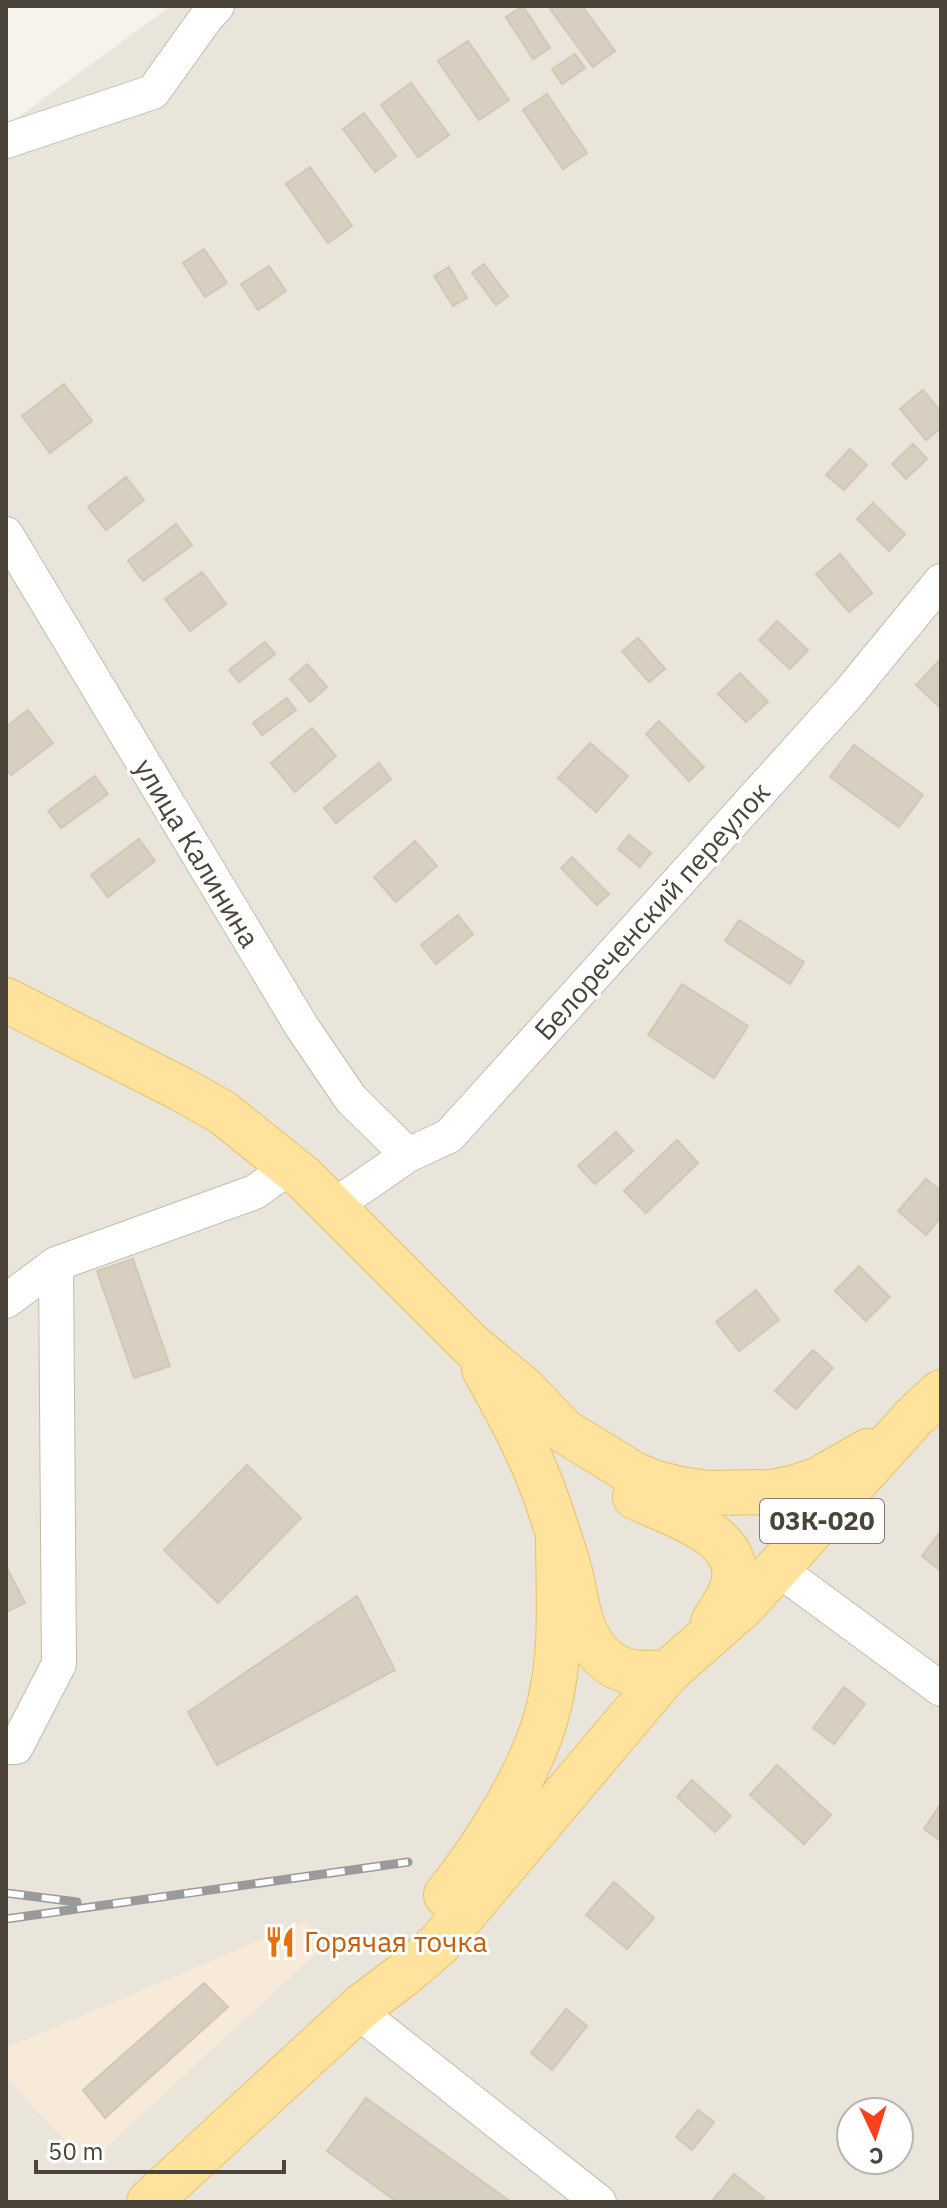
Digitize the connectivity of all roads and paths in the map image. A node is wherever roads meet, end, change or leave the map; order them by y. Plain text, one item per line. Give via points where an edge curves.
1 (217, 6) edge
2 (6, 141) edge
3 (6, 534) edge
4 (941, 581) edge
5 (6, 1000) edge
6 (408, 1155) junction
7 (289, 1167) junction
8 (334, 1206) junction
9 (56, 1264) junction
10 (6, 1301) edge
11 (472, 1346) junction
12 (928, 1404) edge
13 (564, 1431) junction
14 (558, 1534) junction
15 (778, 1569) junction
16 (683, 1658) junction
17 (941, 1689) edge
18 (6, 1747) edge
19 (360, 2008) junction
20 (149, 2202) edge
21 (599, 2202) edge

1 - 2 street via 153,92
3 - 6 street, улица Калинина via 302,1027 351,1099
4 - 6 street, Белореченский переулок via 839,704 449,1136
5 - 7 main road via 222,1112
6 - 8 street, Белореченский переулок
7 - 8 main road
7 - 9 street via 255,1192
8 - 11 main road
9 - 10 street
9 - 18 street via 59,1664 16,1747
11 - 13 main road
11 - 14 main road via 527,1450
12 - 13 main road via 863,1454 819,1479 772,1492 708,1493 653,1482
12 - 15 main road, 03К-020
13 - 16 main road via 615,1486 705,1530 728,1549 733,1584 723,1606
14 - 16 main road via 580,1623 609,1663 640,1674
14 - 19 main road via 556,1666 540,1735 467,1868
15 - 16 main road, 03К-020
15 - 17 street
16 - 19 main road via 438,1945
19 - 20 main road
19 - 21 street

